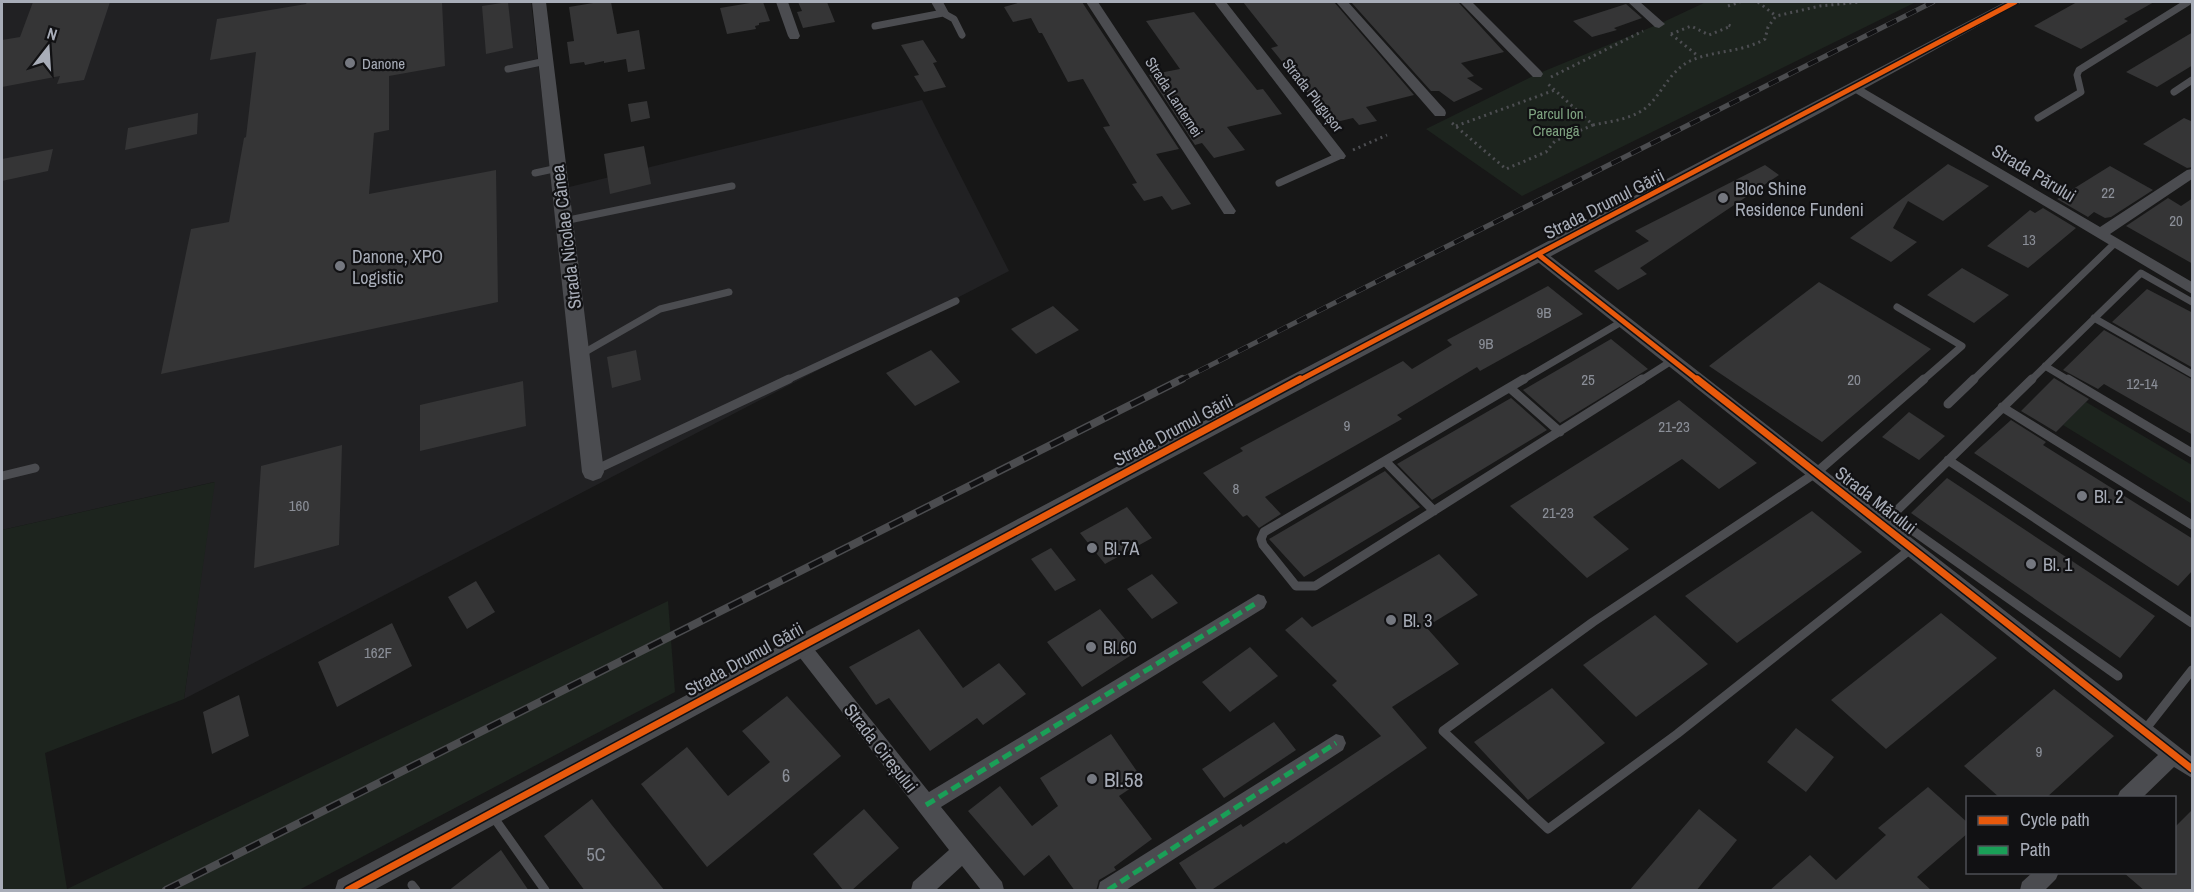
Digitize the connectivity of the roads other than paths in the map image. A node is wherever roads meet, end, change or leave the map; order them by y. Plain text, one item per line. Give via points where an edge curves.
1 (539, 2) edge
2 (782, 2) edge
3 (1092, 2) edge
4 (1220, 2) edge
5 (1342, 2) edge
6 (1466, 2) edge
7 (1634, 2) edge
8 (2015, 2) edge
9 (2188, 2) edge
10 (940, 7) edge
11 (1659, 24) road end
12 (875, 26) dead end
13 (962, 35) dead end
14 (794, 36) dead end
15 (546, 61) junction
16 (508, 69) dead end
17 (1538, 74) dead end
18 (2193, 80) edge
19 (1856, 88) junction
20 (2174, 92) dead end
21 (1440, 113) road end
22 (2038, 118) dead end
23 (1339, 156) joint
24 (558, 168) junction
25 (535, 172) dead end
26 (2193, 173) edge
27 (1279, 183) dead end
28 (732, 186) dead end
29 (1229, 211) dead end
30 (564, 221) junction
31 (2101, 233) junction
32 (2115, 243) junction
33 (1539, 255) junction
34 (2145, 268) junction
35 (2193, 289) edge
36 (729, 292) dead end
37 (956, 301) dead end
38 (2193, 302) edge
39 (1897, 307) dead end
40 (2094, 318) junction
41 (1623, 321) junction
42 (580, 355) junction
43 (1673, 360) junction
44 (2045, 366) junction
45 (2193, 374) edge
46 (1510, 388) junction
47 (1948, 404) dead end
48 (2002, 407) junction
49 (1560, 432) junction
50 (2193, 453) edge
51 (1948, 460) junction
52 (1384, 461) junction
53 (35, 468) dead end
54 (593, 472) joint
55 (1817, 472) junction
56 (2, 476) edge
57 (1434, 511) junction
58 (1887, 520) junction
59 (2193, 525) edge
60 (1912, 548) junction
61 (1258, 602) dead end
62 (2193, 623) edge
63 (800, 645) junction
64 (2193, 670) edge
65 (2118, 676) dead end
66 (2144, 730) junction
67 (1336, 743) dead end
68 (2173, 754) junction
69 (2193, 769) edge
70 (2129, 796) edge
71 (926, 805) junction
72 (491, 813) junction
73 (963, 851) junction
74 (2048, 874) edge
75 (348, 891) edge
76 (545, 891) edge
77 (921, 891) edge
78 (994, 891) edge
79 (1108, 891) edge
80 (2030, 891) edge

1 - 15 street, Strada Nicolae Cânea
2 - 14 street
3 - 29 street, Strada Lanternei
4 - 23 street, Strada Plugușor
5 - 21 street
6 - 17 street
7 - 11 street
8 - 19 street, Strada Drumul Gării
9 - 22 lane via 2079,70 2081,92
10 - 12 lane
10 - 13 lane via 954,19
15 - 16 lane
15 - 24 street, Strada Nicolae Cânea
18 - 20 lane
19 - 31 street, Strada Părului
19 - 33 street, Strada Drumul Gării
23 - 27 lane, Strada Plugușor
24 - 25 lane
24 - 30 street, Strada Nicolae Cânea
26 - 31 street
28 - 30 lane
30 - 42 street, Strada Nicolae Cânea
31 - 32 street, Strada Părului
32 - 34 street, Strada Părului
32 - 47 lane
33 - 41 street, Strada Mărului
33 - 63 street, Strada Drumul Gării
34 - 35 street, Strada Părului
34 - 38 lane
34 - 40 lane
36 - 42 lane via 660,309
37 - 54 lane
39 - 55 lane via 1962,346
40 - 44 lane
40 - 45 lane
41 - 43 street, Strada Mărului
41 - 46 lane
42 - 54 street, Strada Nicolae Cânea
43 - 49 lane
43 - 55 street, Strada Mărului
44 - 48 lane
44 - 50 lane
46 - 49 lane
46 - 52 lane
48 - 51 lane
48 - 59 lane
49 - 57 lane
51 - 58 lane
51 - 62 lane
52 - 57 lane
52 - 57 lane via 1264,532 1263,545 1296,586 1315,586
53 - 56 lane
55 - 58 street, Strada Mărului
55 - 60 lane via 1593,622 1443,731 1548,829 1677,734
58 - 60 street, Strada Mărului
58 - 65 lane
60 - 66 street, Strada Mărului
61 - 71 street
63 - 71 street, Strada Cireșului
63 - 72 street, Strada Drumul Gării
64 - 66 lane
66 - 68 street, Strada Mărului
67 - 79 street
68 - 69 street, Strada Mărului
68 - 70 street
71 - 73 street, Strada Cireșului
72 - 75 street, Strada Drumul Gării
72 - 76 lane
73 - 77 street
73 - 78 street, Strada Cireșului
74 - 80 street

